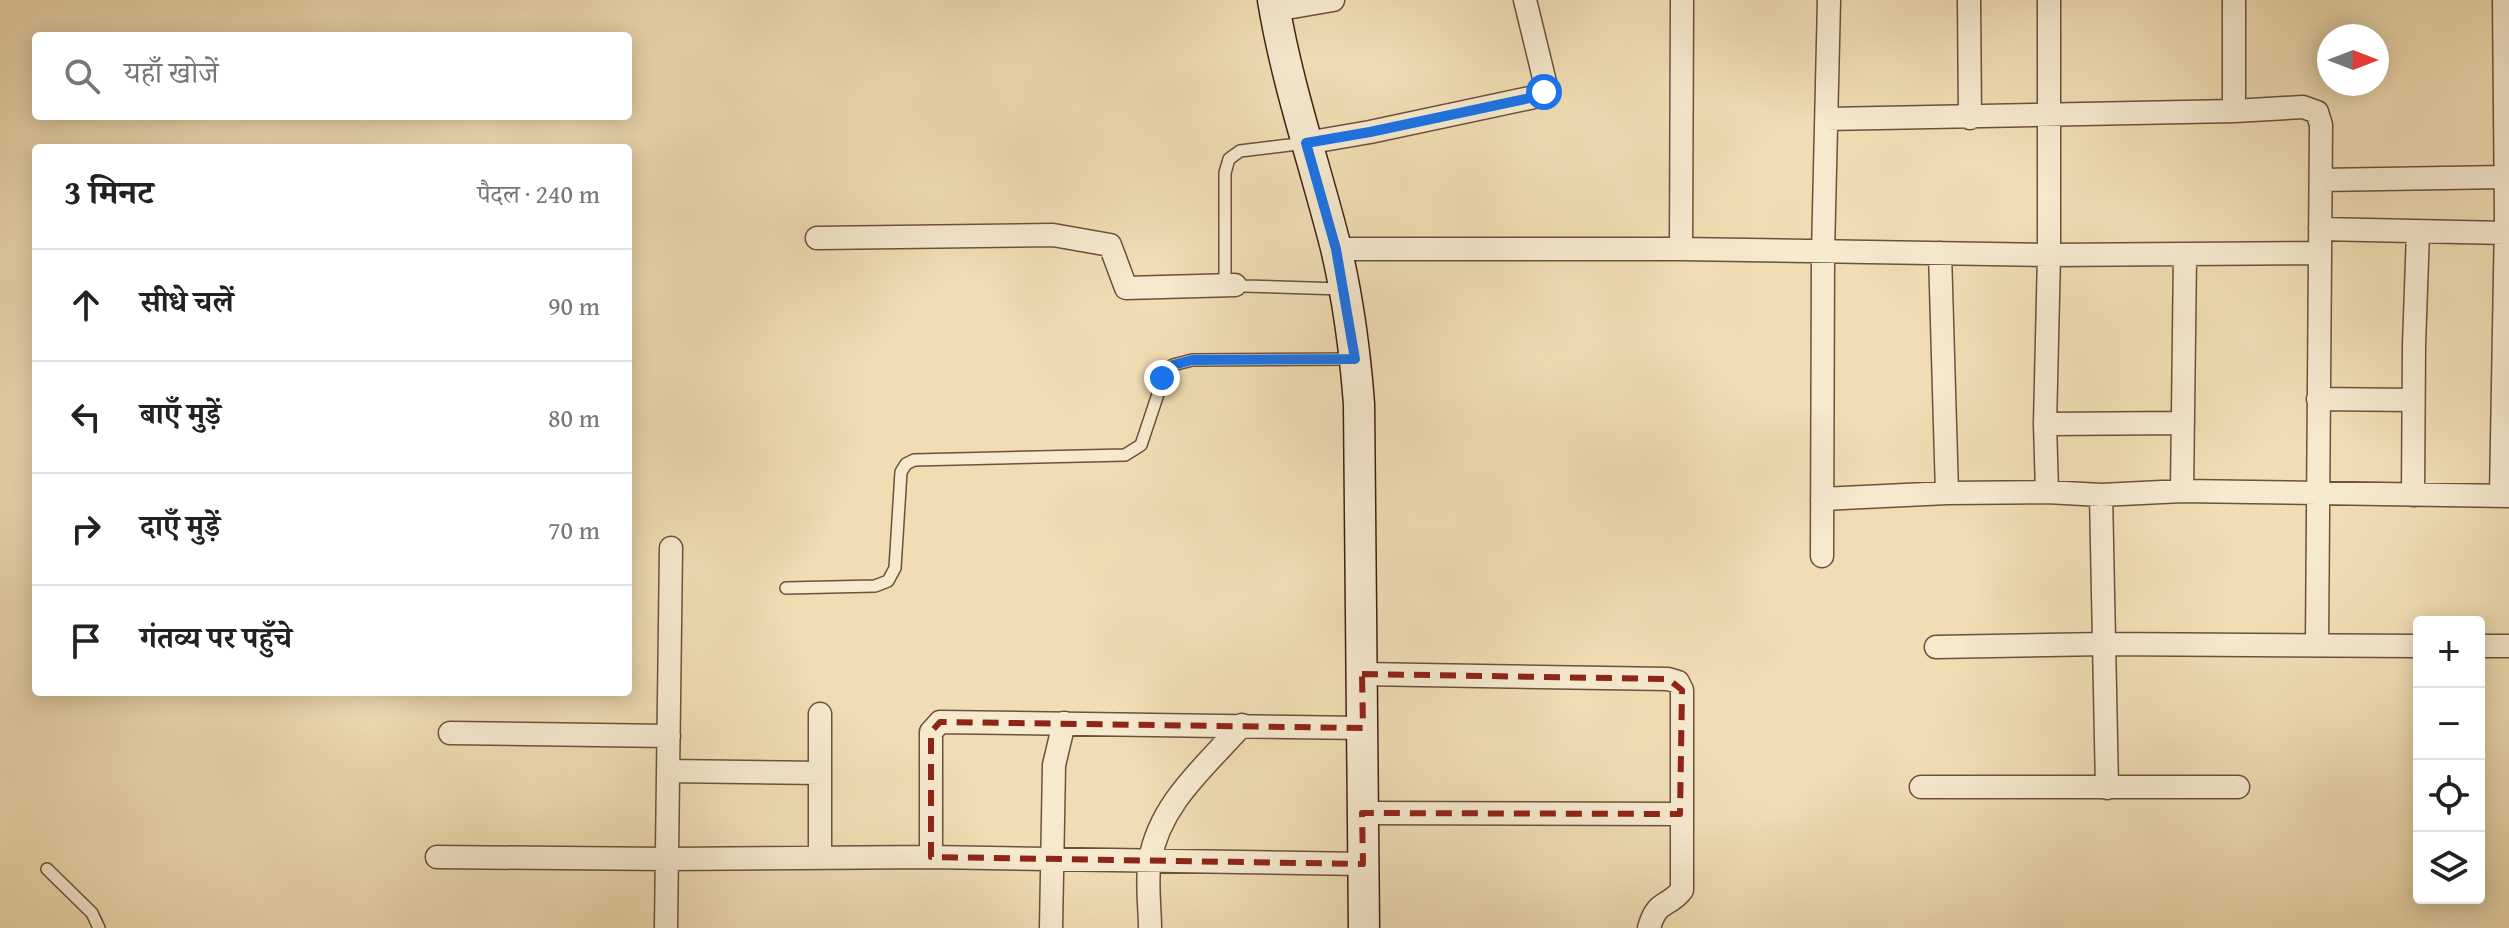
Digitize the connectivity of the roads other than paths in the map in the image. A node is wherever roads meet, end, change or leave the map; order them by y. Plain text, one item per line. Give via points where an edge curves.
1 (1333, 0) edge
2 (1525, 0) edge
3 (1682, 0) edge
4 (1829, 0) edge
5 (1969, 0) edge
6 (2049, 0) edge
7 (2234, 0) edge
8 (2504, 0) edge
9 (1274, 5) edge
10 (2234, 111) junction
11 (2049, 116) junction
12 (1970, 118) junction
13 (1827, 119) junction
14 (1306, 143) junction
15 (2505, 177) junction
16 (2321, 180) junction
17 (2507, 225) edge
18 (2320, 229) junction
19 (2418, 232) junction
20 (817, 238) dead end
21 (1336, 249) junction
22 (1681, 249) junction
23 (1823, 253) junction
24 (1940, 253) junction
25 (2319, 253) junction
26 (2049, 255) junction
27 (2185, 255) junction
28 (1235, 285) junction
29 (1344, 290) junction
30 (1355, 359) junction
31 (2318, 399) junction
32 (2413, 400) junction
33 (2183, 423) junction
34 (2045, 424) junction
35 (2182, 491) junction
36 (2047, 492) junction
37 (1947, 493) junction
38 (2320, 493) junction
39 (2101, 495) junction
40 (2413, 495) junction
41 (2505, 496) edge
42 (1822, 499) junction
43 (671, 548) dead end
44 (1822, 556) dead end
45 (786, 588) dead end
46 (2105, 644) junction
47 (2317, 645) junction
48 (2413, 646) edge
49 (2485, 646) edge
50 (2509, 646) edge
51 (1936, 647) dead end
52 (1362, 674) junction
53 (820, 714) dead end
54 (1064, 723) junction
55 (1242, 725) junction
56 (1363, 728) junction
57 (450, 733) dead end
58 (669, 736) junction
59 (668, 771) junction
60 (820, 773) junction
61 (1921, 787) dead end
62 (2238, 787) dead end
63 (2107, 788) junction
64 (1362, 813) junction
65 (1680, 814) junction
66 (437, 857) dead end
67 (931, 857) junction
68 (820, 858) junction
69 (667, 859) junction
70 (1053, 860) junction
71 (1149, 862) junction
72 (1363, 864) junction
73 (47, 869) dead end
74 (99, 928) edge
75 (666, 928) edge
76 (1051, 928) edge
77 (1150, 928) edge
78 (1364, 928) edge
79 (1649, 928) edge

1 - 9 street
2 - 14 street via 1545,82 1539,96
3 - 22 street
4 - 13 street
5 - 12 street
6 - 11 street
7 - 10 street
8 - 15 street
9 - 14 street
10 - 11 street
10 - 16 street via 2303,107 2317,112
11 - 12 street
11 - 26 street
12 - 13 street
13 - 23 street
14 - 21 street
14 - 28 lane via 1240,151 1229,159 1224,271
15 - 16 street
15 - 17 street
16 - 18 street
17 - 19 street
17 - 41 street
18 - 19 street
18 - 25 street
19 - 32 street
20 - 28 street via 1053,235 1110,245 1126,288
21 - 22 street
21 - 29 street
22 - 23 street
23 - 24 street
23 - 42 street
24 - 26 street
24 - 37 street
25 - 27 street
25 - 31 street
26 - 27 street
26 - 34 street
27 - 33 street
28 - 29 lane
29 - 30 street
30 - 45 lane via 1192,360 1173,365 1162,378 1141,445 1125,455 914,460 901,472 895,568 888,581 875,586
30 - 52 street
31 - 32 street
31 - 38 street
32 - 40 street
33 - 34 street
33 - 35 street
34 - 36 street
35 - 38 street
35 - 39 street
36 - 37 street
36 - 39 street
37 - 42 street
38 - 40 street
38 - 47 street
39 - 46 street
40 - 41 street
42 - 44 street
43 - 58 street
46 - 47 street
46 - 51 street
46 - 63 street
47 - 48 street
49 - 50 street
52 - 56 street
52 - 65 street via 1674,679 1682,690
53 - 60 street
54 - 55 street
54 - 67 street via 936,724 931,732
54 - 70 street via 1054,765
55 - 56 street
55 - 71 street via 1170,806
56 - 64 street
57 - 58 street
58 - 59 street
59 - 60 street
59 - 69 street
60 - 68 street
61 - 63 street
62 - 63 street
64 - 65 street
64 - 72 street
65 - 79 street via 1682,890 1655,910
66 - 69 street
67 - 68 street
67 - 70 street
68 - 69 street
69 - 75 street
70 - 71 street
70 - 76 street
71 - 72 street
71 - 77 street
72 - 78 street
73 - 74 lane via 92,913

